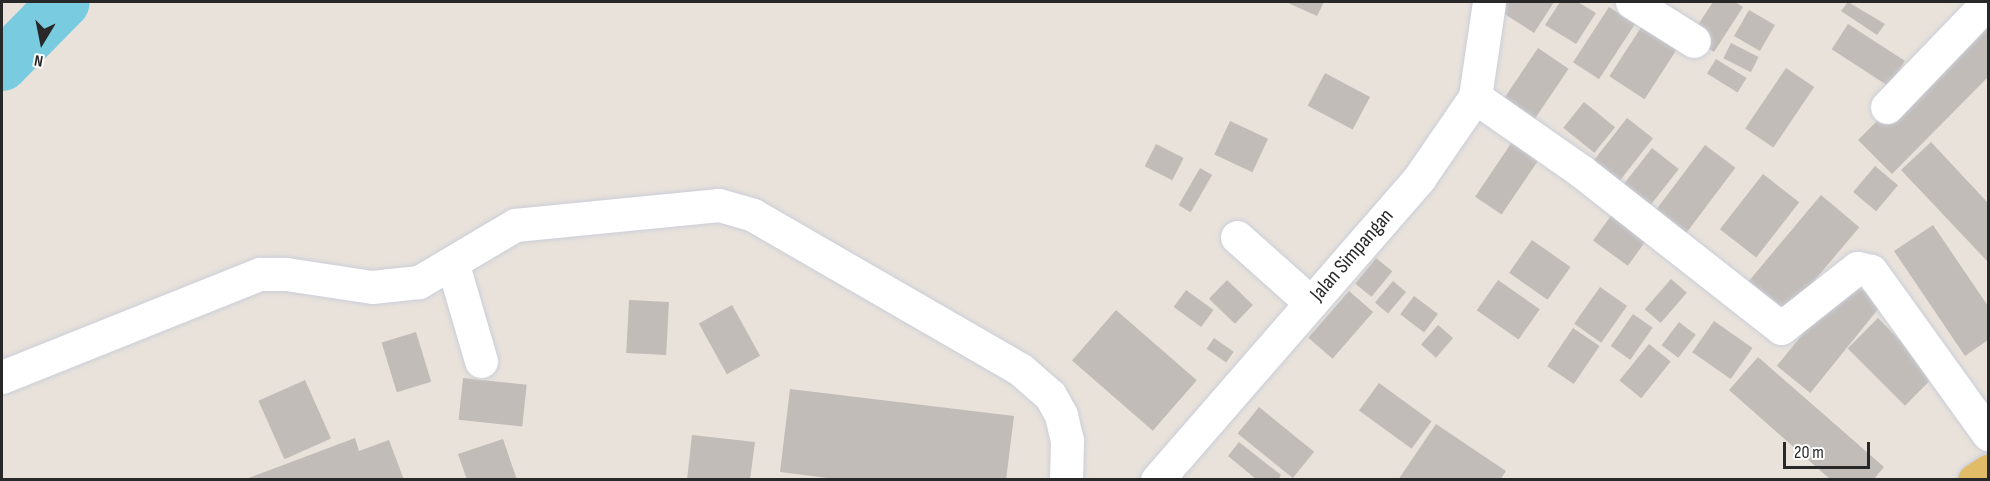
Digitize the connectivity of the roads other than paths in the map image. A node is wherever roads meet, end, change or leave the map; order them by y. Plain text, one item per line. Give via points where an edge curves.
1 (1490, 2) edge
2 (1632, 2) edge
3 (1988, 2) edge
4 (1694, 41) dead end
5 (1475, 97) junction
6 (1887, 107) dead end
7 (1237, 237) dead end
8 (453, 265) junction
9 (1311, 303) junction
10 (481, 361) dead end
11 (2, 377) edge
12 (1989, 434) edge
13 (1989, 471) edge
14 (1066, 480) edge
15 (1157, 480) edge
16 (1974, 480) edge

1 - 5 street, Jalan Simpangan
2 - 4 street
3 - 6 street
5 - 9 street, Jalan Simpangan via 1420,177
5 - 12 street via 1581,171 1780,328 1857,268 1871,271
7 - 9 street
8 - 10 street
8 - 11 street via 419,282 372,287 260,274
8 - 14 street via 485,240 515,225 679,206 719,206 753,215 1021,370 1050,395 1061,415 1067,440
9 - 15 street, Jalan Simpangan
13 - 16 main road

